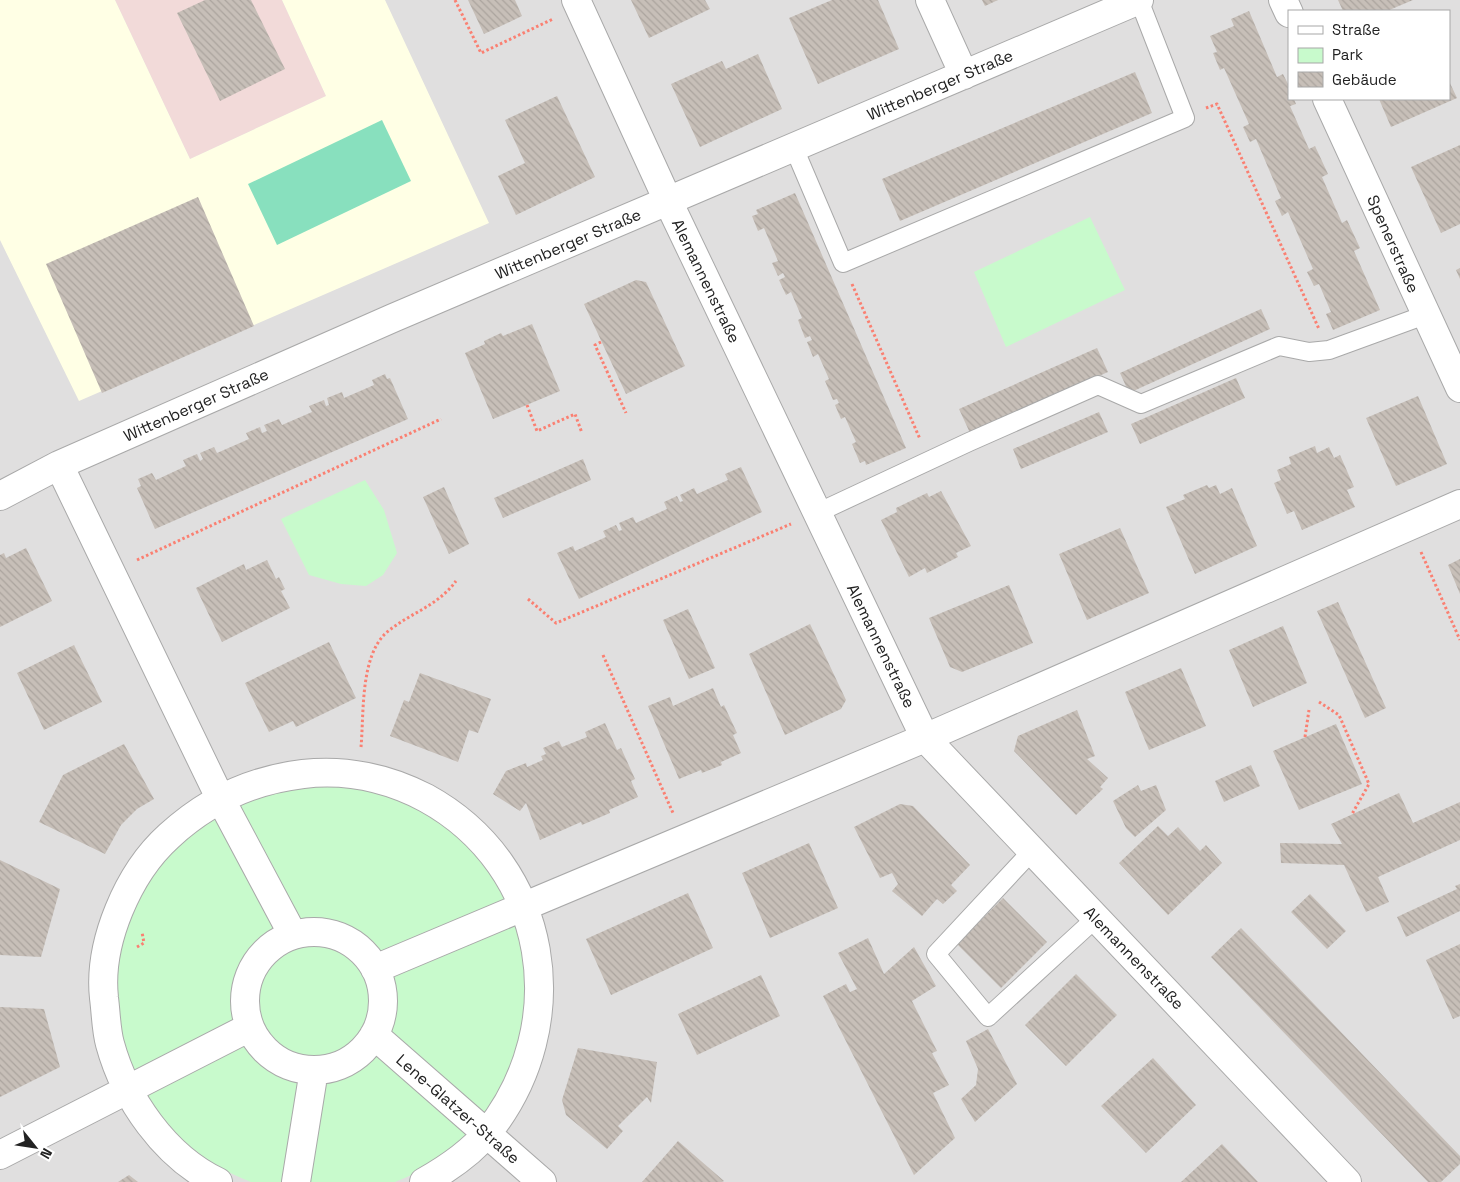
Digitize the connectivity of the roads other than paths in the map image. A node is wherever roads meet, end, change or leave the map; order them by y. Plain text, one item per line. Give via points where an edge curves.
1 (930, 0) edge
2 (1139, 0) edge
3 (577, 3) edge
4 (964, 75) junction
5 (1328, 100) edge
6 (794, 148) junction
7 (668, 201) junction
8 (1425, 315) junction
9 (1460, 388) edge
10 (59, 465) junction
11 (0, 496) edge
12 (1460, 504) edge
13 (817, 513) junction
14 (925, 738) junction
15 (220, 798) junction
16 (1032, 851) junction
17 (524, 907) junction
18 (1096, 918) junction
19 (293, 935) junction
20 (375, 969) junction
21 (250, 1027) junction
22 (374, 1035) junction
23 (314, 1070) junction
24 (127, 1090) junction
25 (486, 1135) junction
26 (0, 1155) edge
27 (218, 1182) edge
28 (296, 1182) edge
29 (424, 1182) edge
30 (542, 1182) edge
31 (1347, 1182) edge

1 - 4 street
2 - 4 street, Wittenberger Straße
2 - 6 lane via 1185,118 843,263
3 - 7 street, Alemannenstraße
4 - 6 street, Wittenberger Straße
5 - 8 street, Spenerstraße
6 - 7 street, Wittenberger Straße
7 - 10 street, Wittenberger Straße
7 - 13 street, Alemannenstraße
8 - 9 street, Spenerstraße
8 - 13 lane via 1328,350 1309,352 1279,346 1140,404 1098,385
10 - 11 street, Wittenberger Straße
10 - 15 street
12 - 14 street
13 - 14 street, Alemannenstraße
14 - 16 street, Alemannenstraße
14 - 17 street
15 - 17 street via 271,778 321,772 359,775 405,788 436,804 471,830 500,863
15 - 19 street
15 - 24 street via 191,815 161,844 136,876 119,908 108,949 104,993 110,1043
16 - 18 street, Alemannenstraße
16 - 18 lane via 936,954 988,1017
17 - 20 street
17 - 25 street via 534,938 540,981 537,1026 526,1066 508,1103
18 - 31 street, Alemannenstraße
19 - 20 street via 331,934 349,941 364,953
19 - 21 street via 272,946 257,962 247,982 245,1005
20 - 22 street via 381,982 382,1009
21 - 23 street via 260,1045 276,1058 294,1067
21 - 24 street
22 - 23 street via 359,1054 338,1066
22 - 25 street, Lene-Glatzer-Straße
23 - 28 street
24 - 26 street
24 - 27 street via 169,1146
25 - 29 street via 451,1166
25 - 30 street, Lene-Glatzer-Straße

